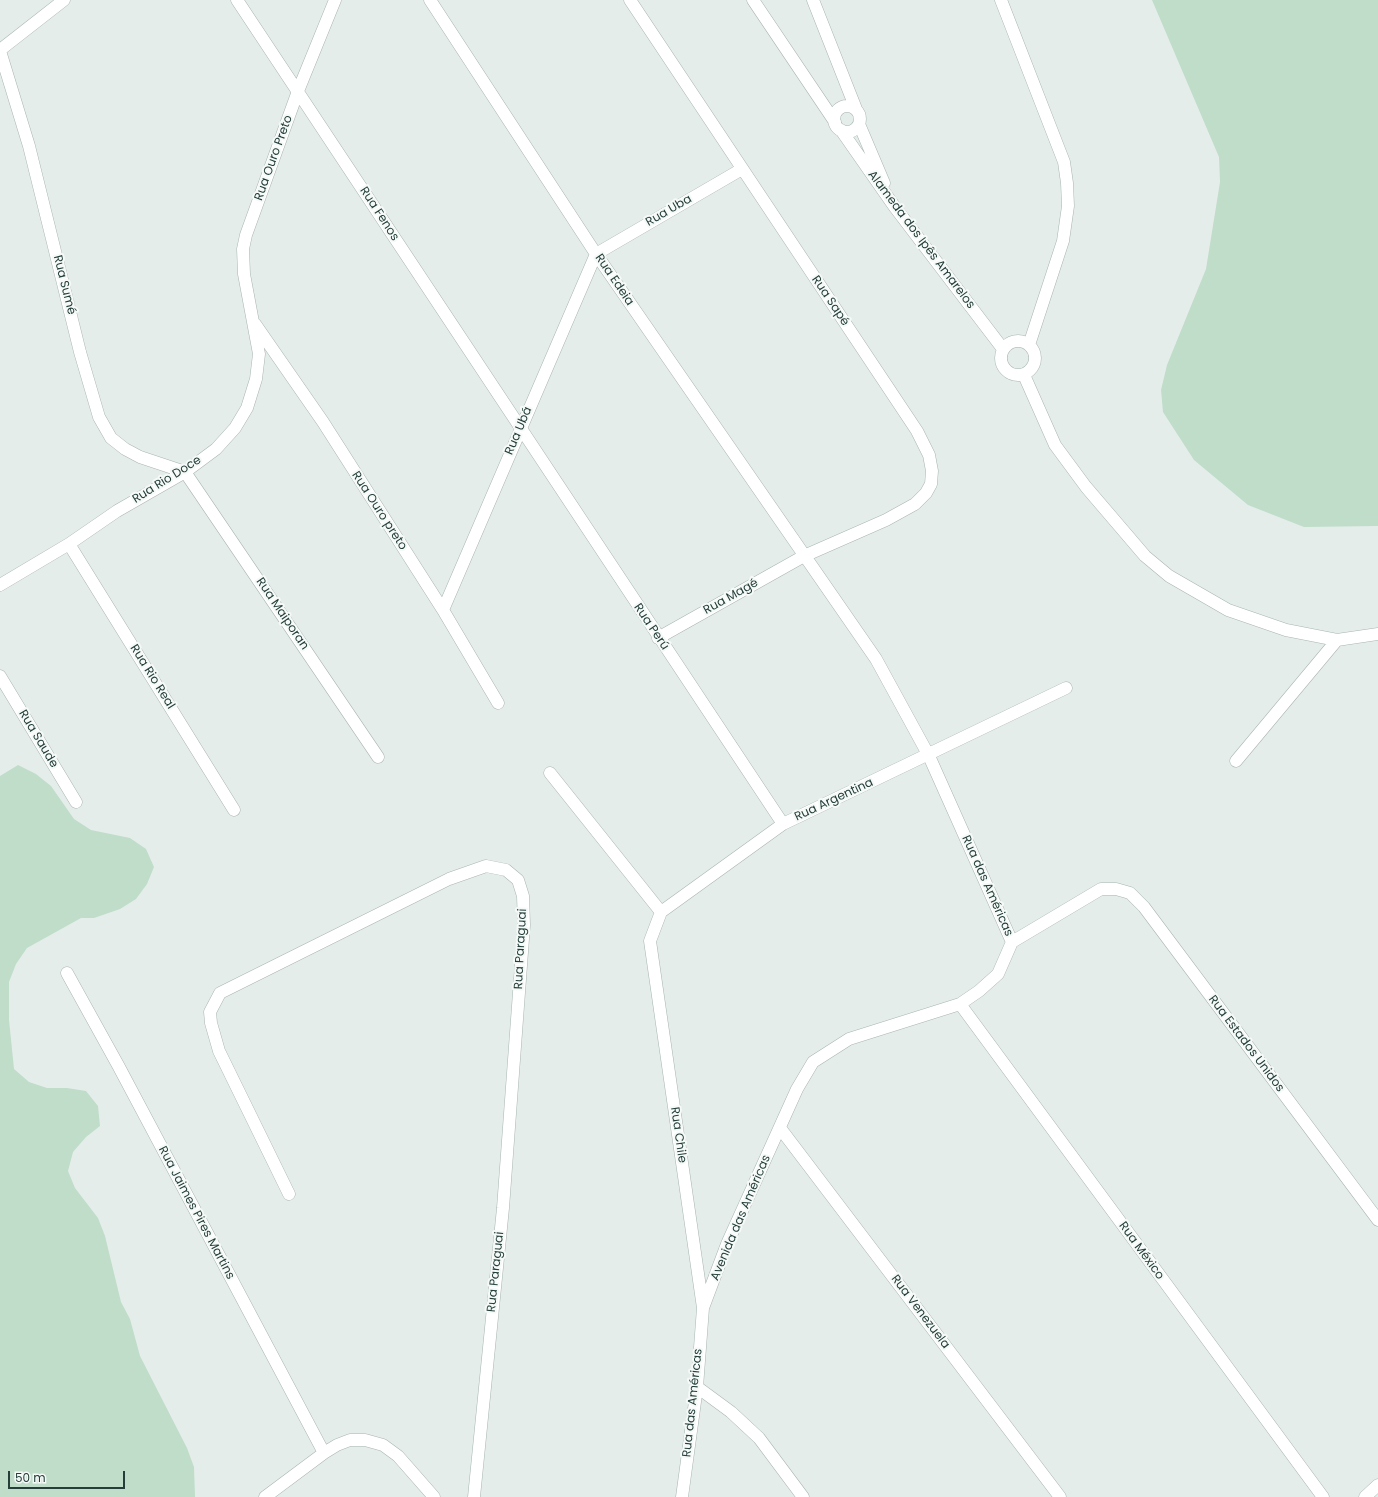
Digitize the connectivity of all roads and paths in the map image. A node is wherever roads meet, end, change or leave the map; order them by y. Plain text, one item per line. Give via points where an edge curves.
1 (64, 0) edge
2 (237, 0) edge
3 (335, 0) edge
4 (430, 0) edge
5 (630, 0) edge
6 (753, 0) edge
7 (813, 0) edge
8 (1001, 0) edge
9 (0, 51) edge
10 (298, 91) junction
11 (856, 109) junction
12 (859, 124) junction
13 (838, 126) junction
14 (742, 168) junction
15 (894, 206) junction
16 (596, 254) junction
17 (254, 322) junction
18 (1029, 345) junction
19 (1003, 349) junction
20 (1024, 375) junction
21 (520, 429) junction
22 (185, 472) junction
23 (69, 544) junction
24 (804, 556) junction
25 (0, 585) edge
26 (443, 610) junction
27 (1378, 634) edge
28 (658, 638) junction
29 (1338, 640) junction
30 (0, 676) edge
31 (1066, 688) dead end
32 (498, 703) dead end
33 (928, 756) junction
34 (378, 757) dead end
35 (1236, 761) dead end
36 (550, 774) dead end
37 (76, 802) dead end
38 (234, 810) dead end
39 (783, 824) junction
40 (661, 912) junction
41 (1012, 942) junction
42 (67, 973) dead end
43 (960, 1004) junction
44 (780, 1128) junction
45 (289, 1194) dead end
46 (1378, 1220) edge
47 (703, 1308) junction
48 (697, 1387) junction
49 (324, 1453) junction
50 (1378, 1485) edge
51 (265, 1497) edge
52 (434, 1497) edge
53 (474, 1497) edge
54 (682, 1497) edge
55 (803, 1497) edge
56 (1060, 1497) edge
57 (1323, 1497) edge
58 (1365, 1497) edge

1 - 9 street
2 - 10 street, Rua Fenos
3 - 10 street, Rua Ouro Preto
4 - 16 street, Rua Edeia
5 - 14 street, Rua Sapé
6 - 13 street, Alameda dos Ipês Amarelos
7 - 11 street
8 - 18 street via 1064,162 1067,183 1068,206 1063,241
9 - 22 street, Rua Sumé via 29,146 80,352 99,417 111,438 125,449 140,457
10 - 17 street, Rua Ouro Preto via 248,228 243,249 244,274
10 - 21 street, Rua Fenos
11 - 12 street
11 - 13 street via 851,106 841,108 835,116
12 - 13 street via 851,131
12 - 15 street
13 - 15 street, Alameda dos Ipês Amarelos
14 - 16 street, Rua Uba
14 - 24 street, Rua Sapé via 917,432 929,456 932,471 931,484 915,504 886,520
15 - 19 street, Alameda dos Ipês Amarelos
16 - 21 street, Rua Ubá
16 - 24 street, Rua Edeia
17 - 22 street, Rua Rio Doce via 259,354 256,379 247,408 235,428 216,449
17 - 26 street, Rua Ouro preto via 323,422
18 - 19 street via 1015,341
18 - 20 street via 1035,357 1034,364
19 - 20 street via 1001,363 1004,369 1010,374
20 - 29 street via 1055,445 1086,487 1145,556 1169,576 1228,610 1286,630
21 - 26 street, Rua Ubá
21 - 28 street, Rua Perú
22 - 23 street, Rua Rio Doce via 117,511
22 - 34 street, Rua Maiporan
23 - 25 street, Rua Rio Doce
23 - 38 street, Rua Rio Real
24 - 28 street, Rua Magé
24 - 33 street, Rua das Américas via 876,659
26 - 32 street, Rua Ouro preto
27 - 29 street
28 - 39 street, Rua Perú
29 - 35 street
30 - 37 street, Rua Saude
31 - 33 street, Rua Argentina
33 - 39 street, Rua Argentina
33 - 41 street, Rua das Américas
36 - 40 street
39 - 40 street, Rua Argentina
40 - 47 street, Rua Chile via 650,940
41 - 43 street, Rua das Américas via 998,974
41 - 46 street, Rua Estados Unidos via 1101,889 1116,889 1130,893 1144,907
42 - 49 street, Rua Jaimes Pires Martins
43 - 44 street, Rua das Américas via 849,1039 813,1062 797,1088
43 - 57 street, Rua México
44 - 47 street, Avenida das Américas via 727,1244
44 - 56 street, Rua Venezuela
45 - 53 street, Rua Paraguai via 219,1050 210,1012 220,993 449,880 486,866 506,870 518,880 522,891 524,925 503,1208
47 - 48 street, Rua das Américas
48 - 54 street, Rua das Américas
48 - 55 street via 731,1412 759,1438
49 - 51 street
49 - 52 street via 350,1440 365,1440 383,1445 398,1456
50 - 58 street

